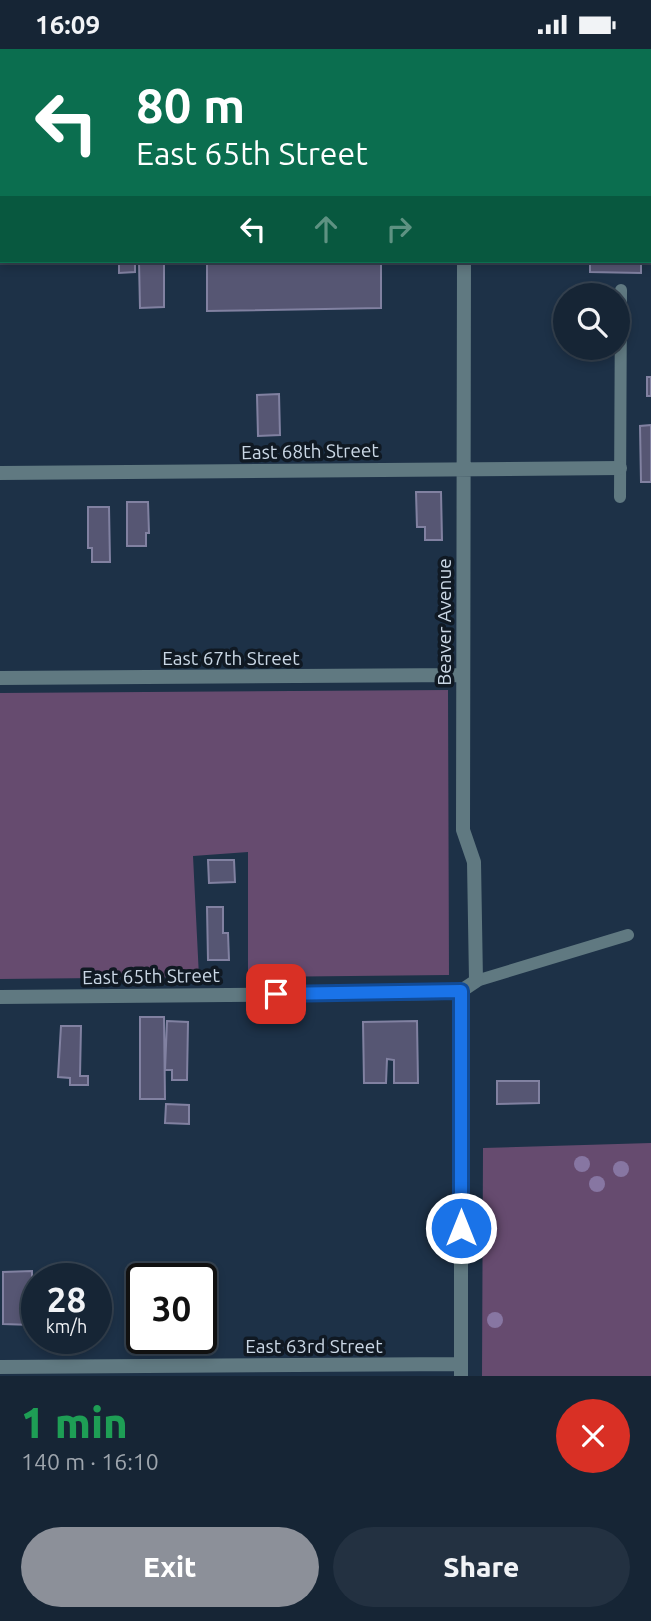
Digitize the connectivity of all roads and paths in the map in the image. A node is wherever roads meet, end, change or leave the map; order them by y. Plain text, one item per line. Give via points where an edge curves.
1 (464, 263) edge
2 (621, 360) edge
3 (464, 468) junction
4 (620, 468) junction
5 (0, 473) edge
6 (620, 498) dead end
7 (463, 675) junction
8 (0, 678) edge
9 (628, 935) dead end
10 (476, 981) junction
11 (461, 991) junction
12 (0, 997) edge
13 (0, 1367) edge
14 (388, 1370) edge
15 (461, 1370) edge

1 - 3 street, Beaver Avenue
2 - 4 lane
3 - 4 street, East 68th Street
3 - 5 street, East 68th Street
3 - 7 street, Beaver Avenue
4 - 6 lane
7 - 8 street, East 67th Street
7 - 10 street, Beaver Avenue via 463,830 474,862
9 - 10 lane
10 - 11 street
11 - 12 street, East 65th Street
11 - 15 street
13 - 14 street, East 63rd Street
14 - 15 street, East 63rd Street

